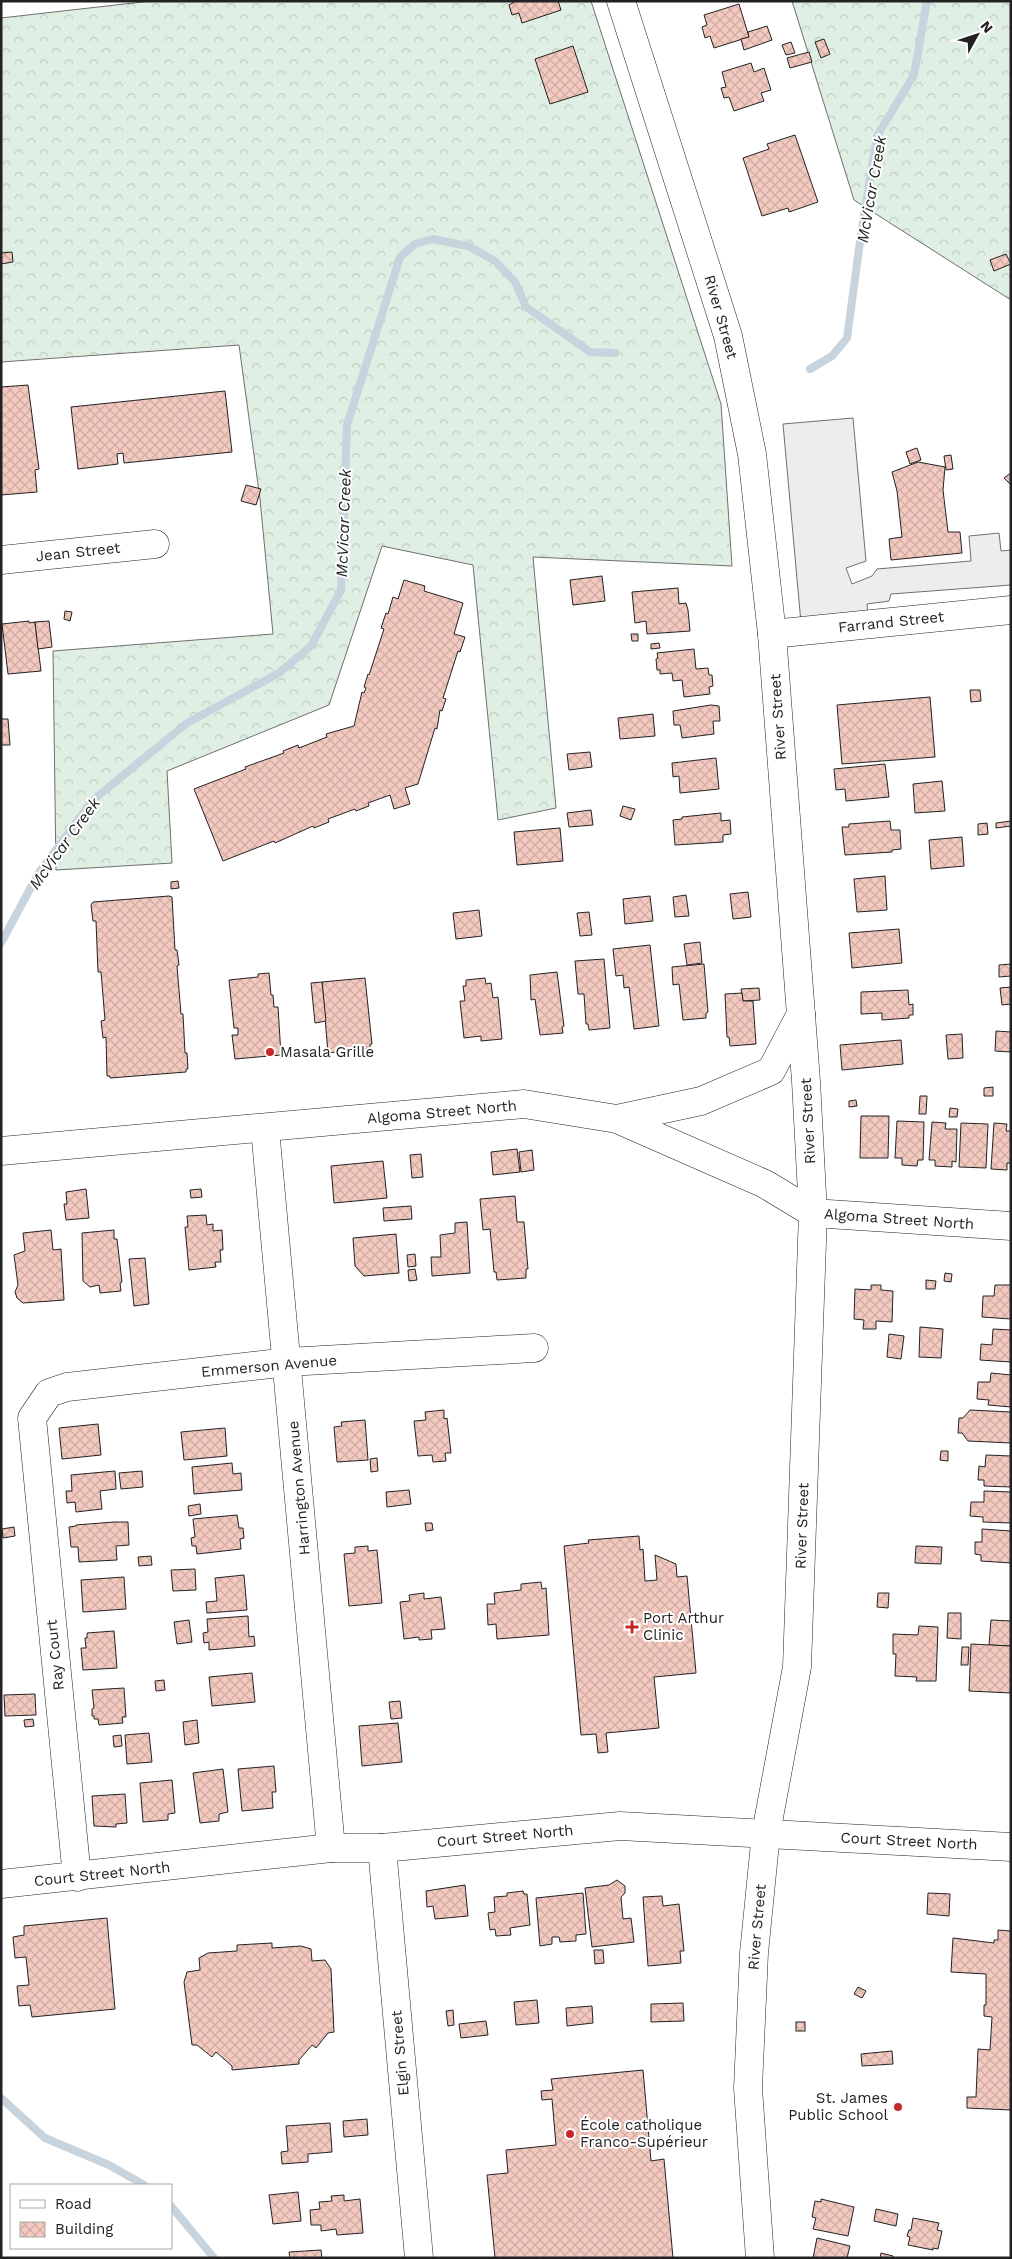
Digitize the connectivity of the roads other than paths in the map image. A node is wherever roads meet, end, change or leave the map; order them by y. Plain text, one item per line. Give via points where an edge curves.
1 (621, 1) edge
2 (156, 544) dead end
3 (1, 560) edge
4 (1011, 610) edge
5 (772, 634) junction
6 (801, 1014) junction
7 (616, 1120) junction
8 (265, 1128) junction
9 (1, 1151) edge
10 (813, 1213) junction
11 (1011, 1226) edge
12 (534, 1348) dead end
13 (288, 1362) junction
14 (33, 1432) joint
15 (766, 1833) junction
16 (1011, 1847) edge
17 (331, 1848) junction
18 (382, 1848) junction
19 (77, 1877) junction
20 (1, 1884) edge
21 (418, 2258) edge
22 (760, 2258) edge

1 - 5 street, River Street via 728,336 752,454
2 - 3 street, Jean Street
4 - 5 street, Farrand Street
5 - 6 street, River Street
6 - 7 street via 771,1071 701,1101
6 - 10 street, River Street
7 - 8 street, Algoma Street North via 524,1104
7 - 10 street, Algoma Street North via 765,1184
8 - 9 street, Algoma Street North
8 - 13 street, Harrington Avenue
10 - 11 street, Algoma Street North
10 - 15 street, River Street via 797,1667
12 - 13 street, Emmerson Avenue
13 - 14 street, Emmerson Avenue via 67,1387 49,1393 32,1418
13 - 17 street, Harrington Avenue
14 - 19 street, Ray Court
15 - 16 street, Court Street North
15 - 18 street, Court Street North via 620,1826
15 - 22 street, River Street via 754,1953 748,2088
17 - 18 street, Court Street North
17 - 19 street, Court Street North
18 - 21 street, Elgin Street
19 - 20 street, Court Street North

